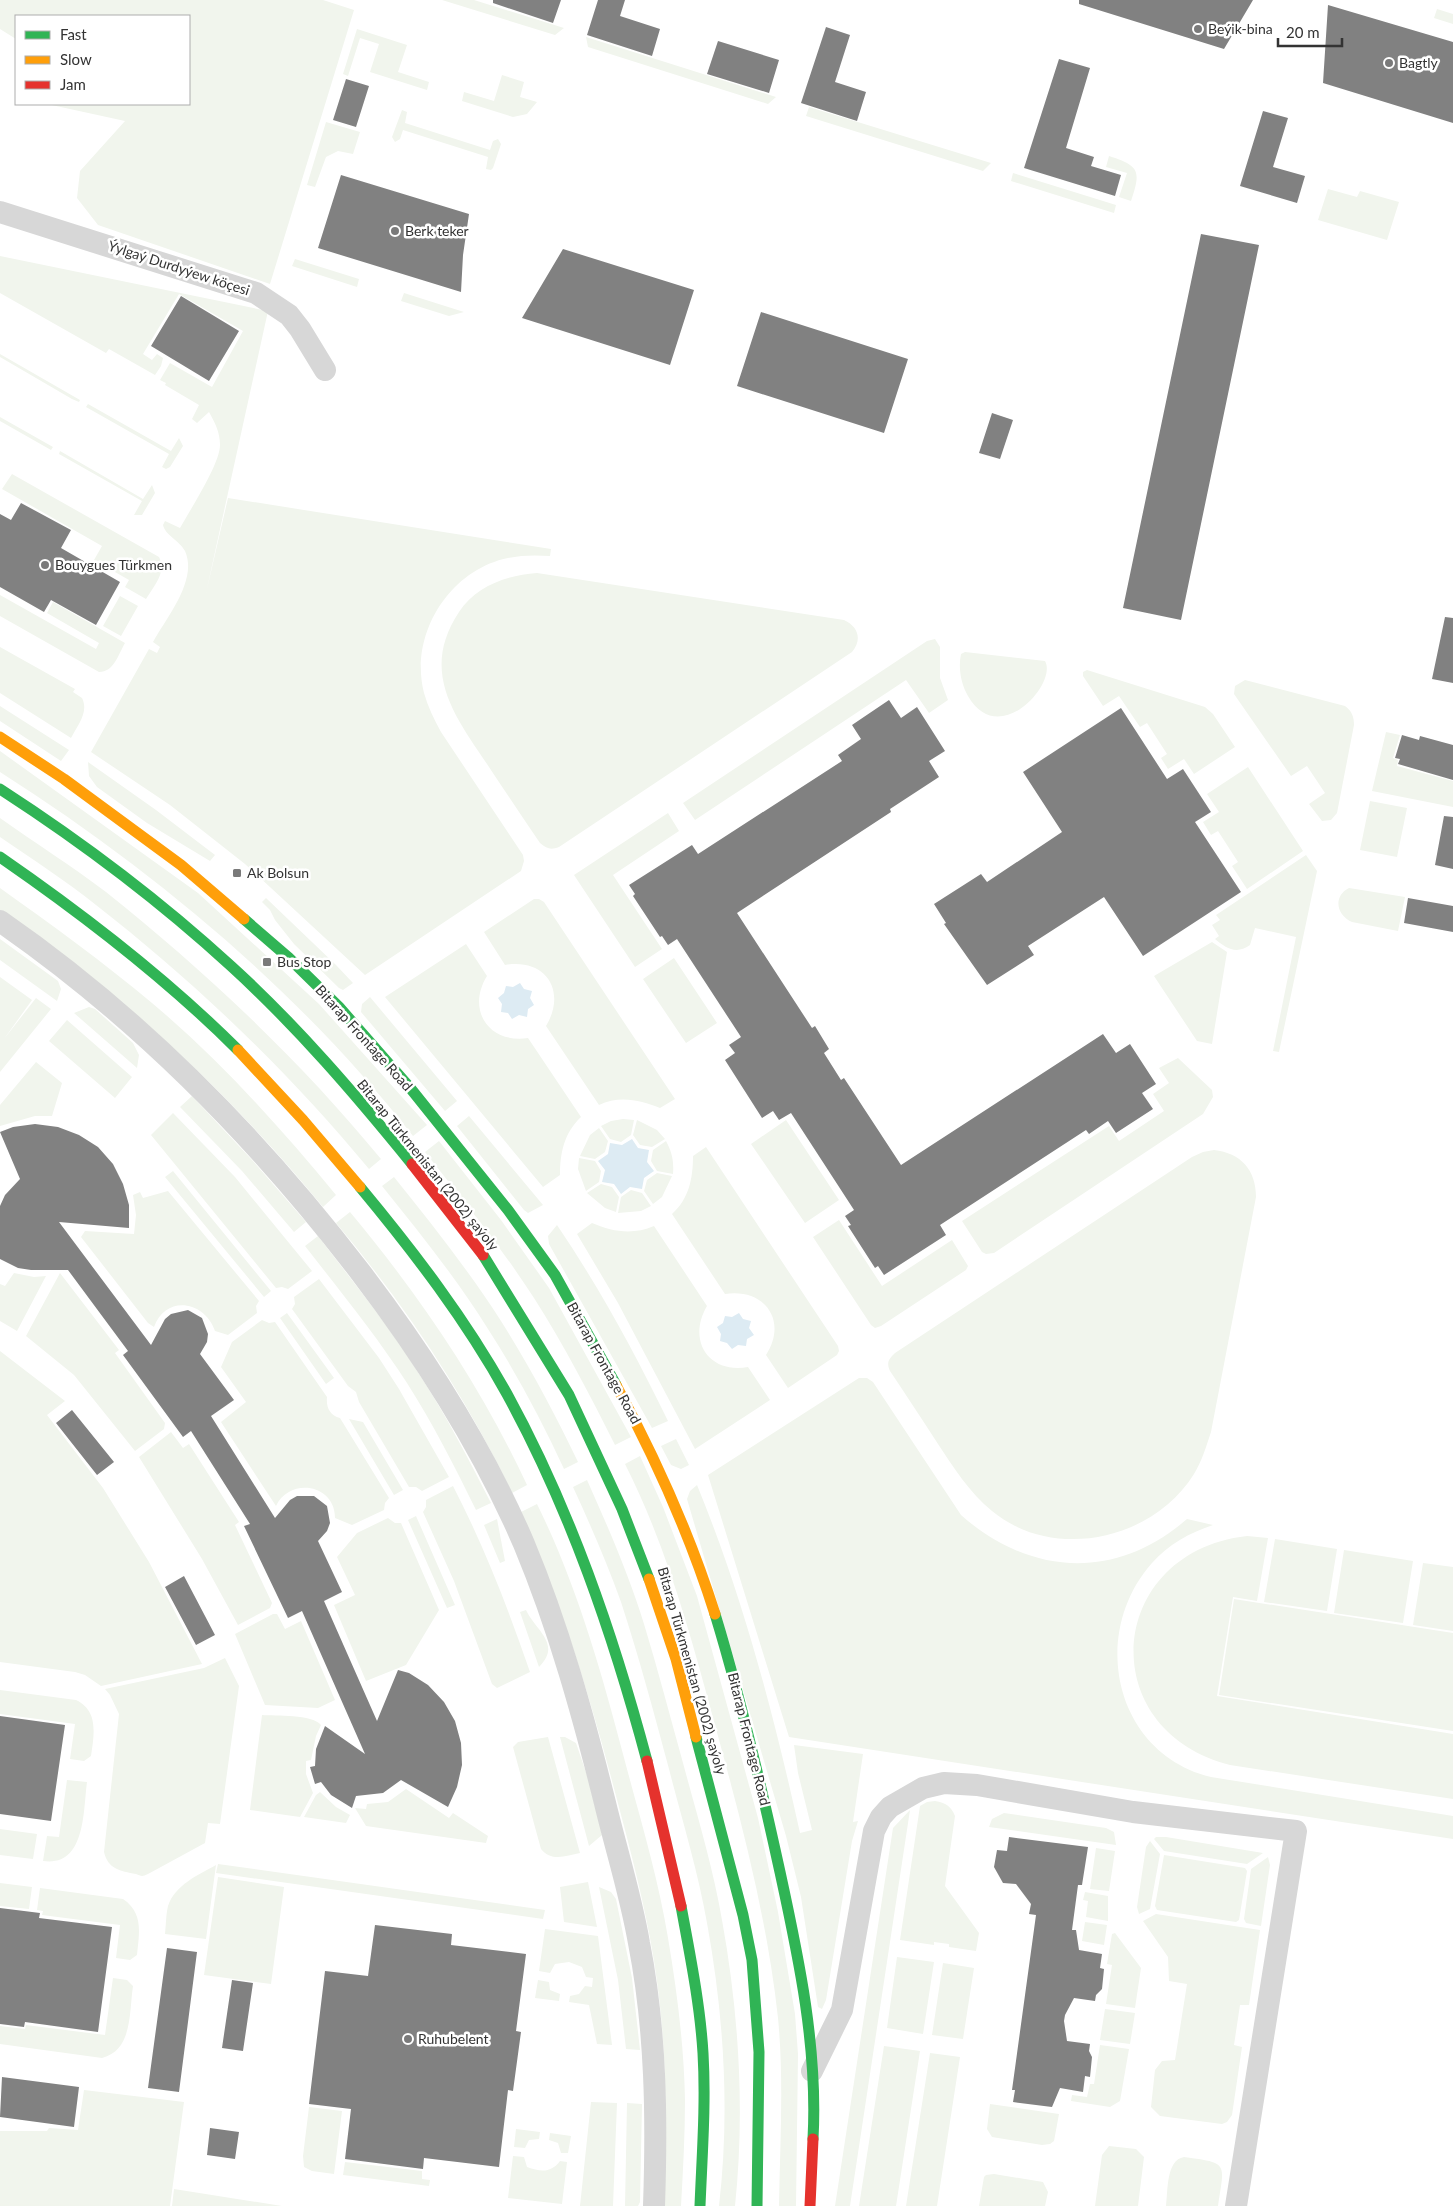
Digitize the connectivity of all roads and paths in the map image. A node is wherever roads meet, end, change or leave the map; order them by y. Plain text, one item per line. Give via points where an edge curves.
1 (0, 212) edge
2 (325, 370) dead end
3 (0, 737) edge
4 (0, 789) edge
5 (0, 857) edge
6 (0, 921) edge
7 (812, 2071) junction
8 (654, 2206) edge
9 (700, 2206) edge
10 (757, 2206) edge
11 (810, 2206) edge
12 (1236, 2206) edge

1 - 2 street, Ýylgaý Durdyýew köçesi via 256,293 289,315
3 - 7 main road, Bitarap Frontage Road via 64,779 181,865 289,958 339,1007 446,1132 555,1275 638,1425 699,1563 755,1755 779,1862 799,1958
4 - 10 main road, Bitarap Türkmenistan (2002) şaýoly via 115,868 165,909 232,967 301,1037 370,1114 476,1244 569,1395 622,1509 660,1609 743,1915 752,1960 759,2052
5 - 9 main road via 154,972 194,1007 307,1125 406,1244 446,1299 490,1365 541,1459 608,1626 646,1754 680,1896 701,2033 704,2103
6 - 8 street via 37,946 178,1064 286,1180 333,1237 429,1367 463,1421 496,1485 524,1544 564,1651 639,1942 649,2006 656,2101
7 - 11 main road, Bitarap Frontage Road via 814,2129
7 - 12 street via 842,2010 874,1831 890,1807 923,1788 944,1783 977,1785 1133,1812 1296,1831

